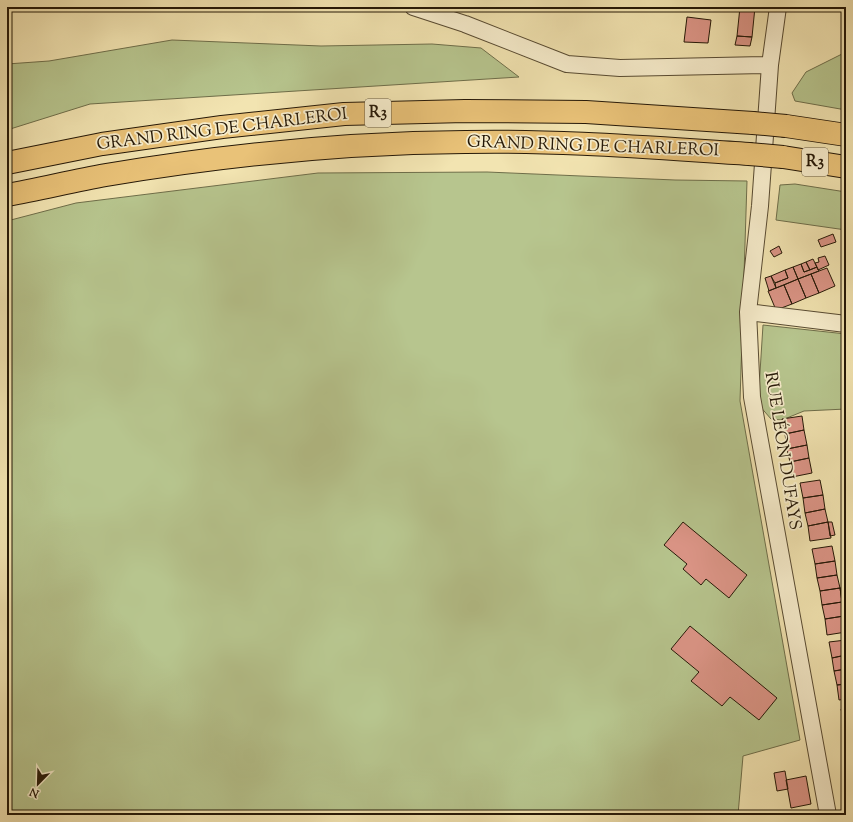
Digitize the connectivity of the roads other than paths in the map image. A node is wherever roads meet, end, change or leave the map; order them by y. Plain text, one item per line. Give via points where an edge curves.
1 (413, 7) edge
2 (778, 7) edge
3 (770, 65) junction
4 (846, 135) edge
5 (7, 163) edge
6 (846, 167) edge
7 (7, 195) edge
8 (748, 312) junction
9 (846, 324) edge
10 (828, 815) edge

1 - 3 street via 465,24 567,64 620,68
2 - 3 street, RUE LÉON DUFAYS
3 - 8 street, RUE LÉON DUFAYS via 760,206
4 - 5 highway, GRAND RING DE CHARLEROI / R3, bridge via 753,123 586,112 344,114 222,127 110,143
6 - 7 highway, GRAND RING DE CHARLEROI / R3, bridge via 783,157 588,143 464,142 343,147 223,158 105,175
8 - 9 street
8 - 10 street, RUE LÉON DUFAYS via 752,397

